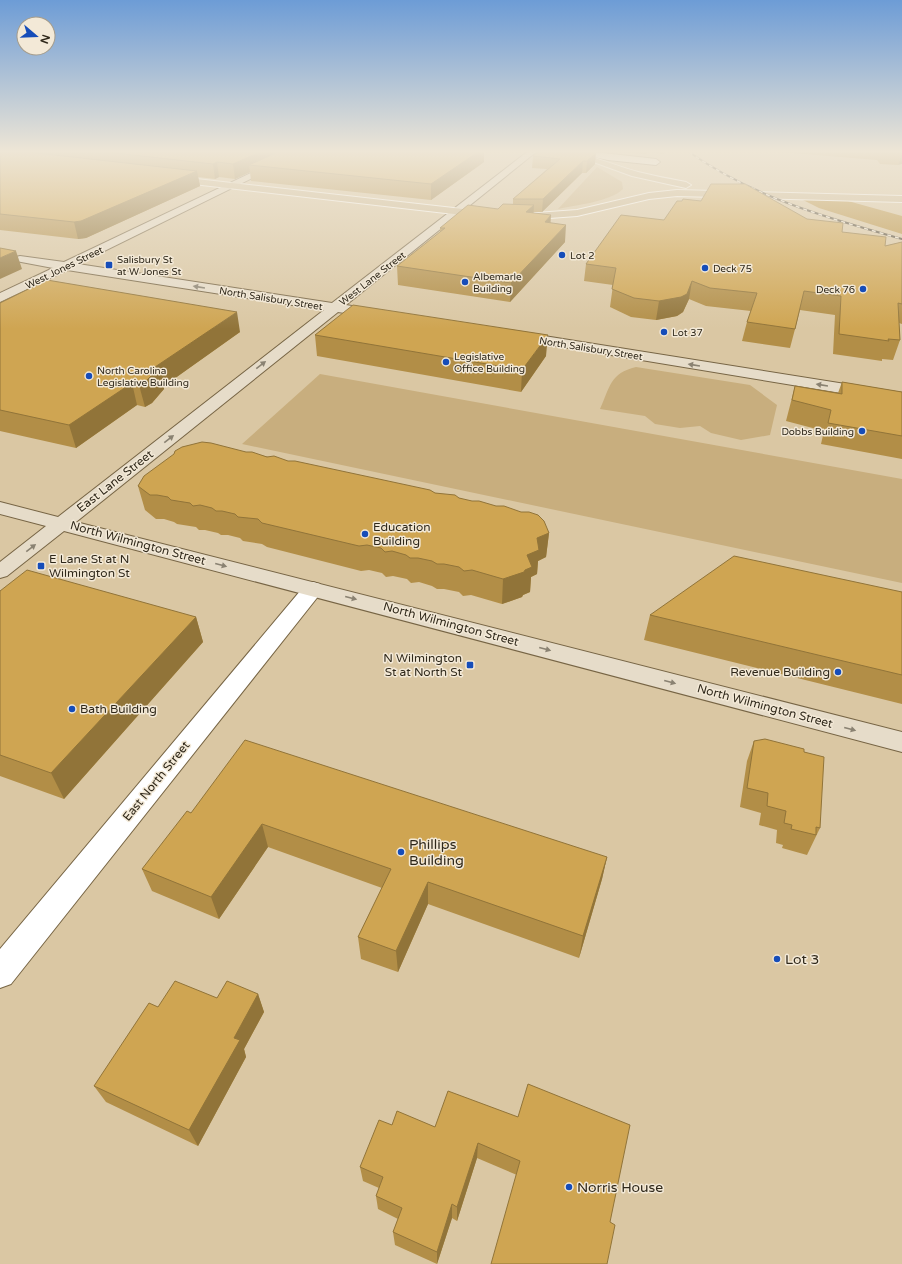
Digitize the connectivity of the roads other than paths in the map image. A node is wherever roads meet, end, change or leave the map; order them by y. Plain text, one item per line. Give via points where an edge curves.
1 (178, 211) edge
2 (446, 211) edge
3 (578, 211) edge
4 (455, 212) junction
5 (496, 216) edge
6 (509, 216) edge
7 (13, 258) dead end
8 (65, 266) junction
9 (0, 298) edge
10 (334, 307) junction
11 (387, 316) edge
12 (503, 334) edge
13 (230, 390) joint
14 (902, 398) edge
15 (0, 508) edge
16 (62, 523) junction
17 (0, 572) edge
18 (313, 589) junction
19 (902, 742) edge
20 (0, 973) edge

1 - 8 street, West Jones Street
2 - 4 main road
3 - 6 main road
4 - 5 main road
4 - 10 street, West Lane Street
7 - 8 street, North Salisbury Street
8 - 9 street, West Jones Street
10 -> 8 street, North Salisbury Street
10 - 11 street, North Salisbury Street
13 -> 10 street, West Lane Street
14 -> 12 street, North Salisbury Street
16 -> 13 street, East Lane Street
15 - 16 street, North Wilmington Street
17 -> 16 street, East Lane Street
16 -> 18 street, North Wilmington Street
18 -> 19 street, North Wilmington Street
18 - 20 street, East North Street

